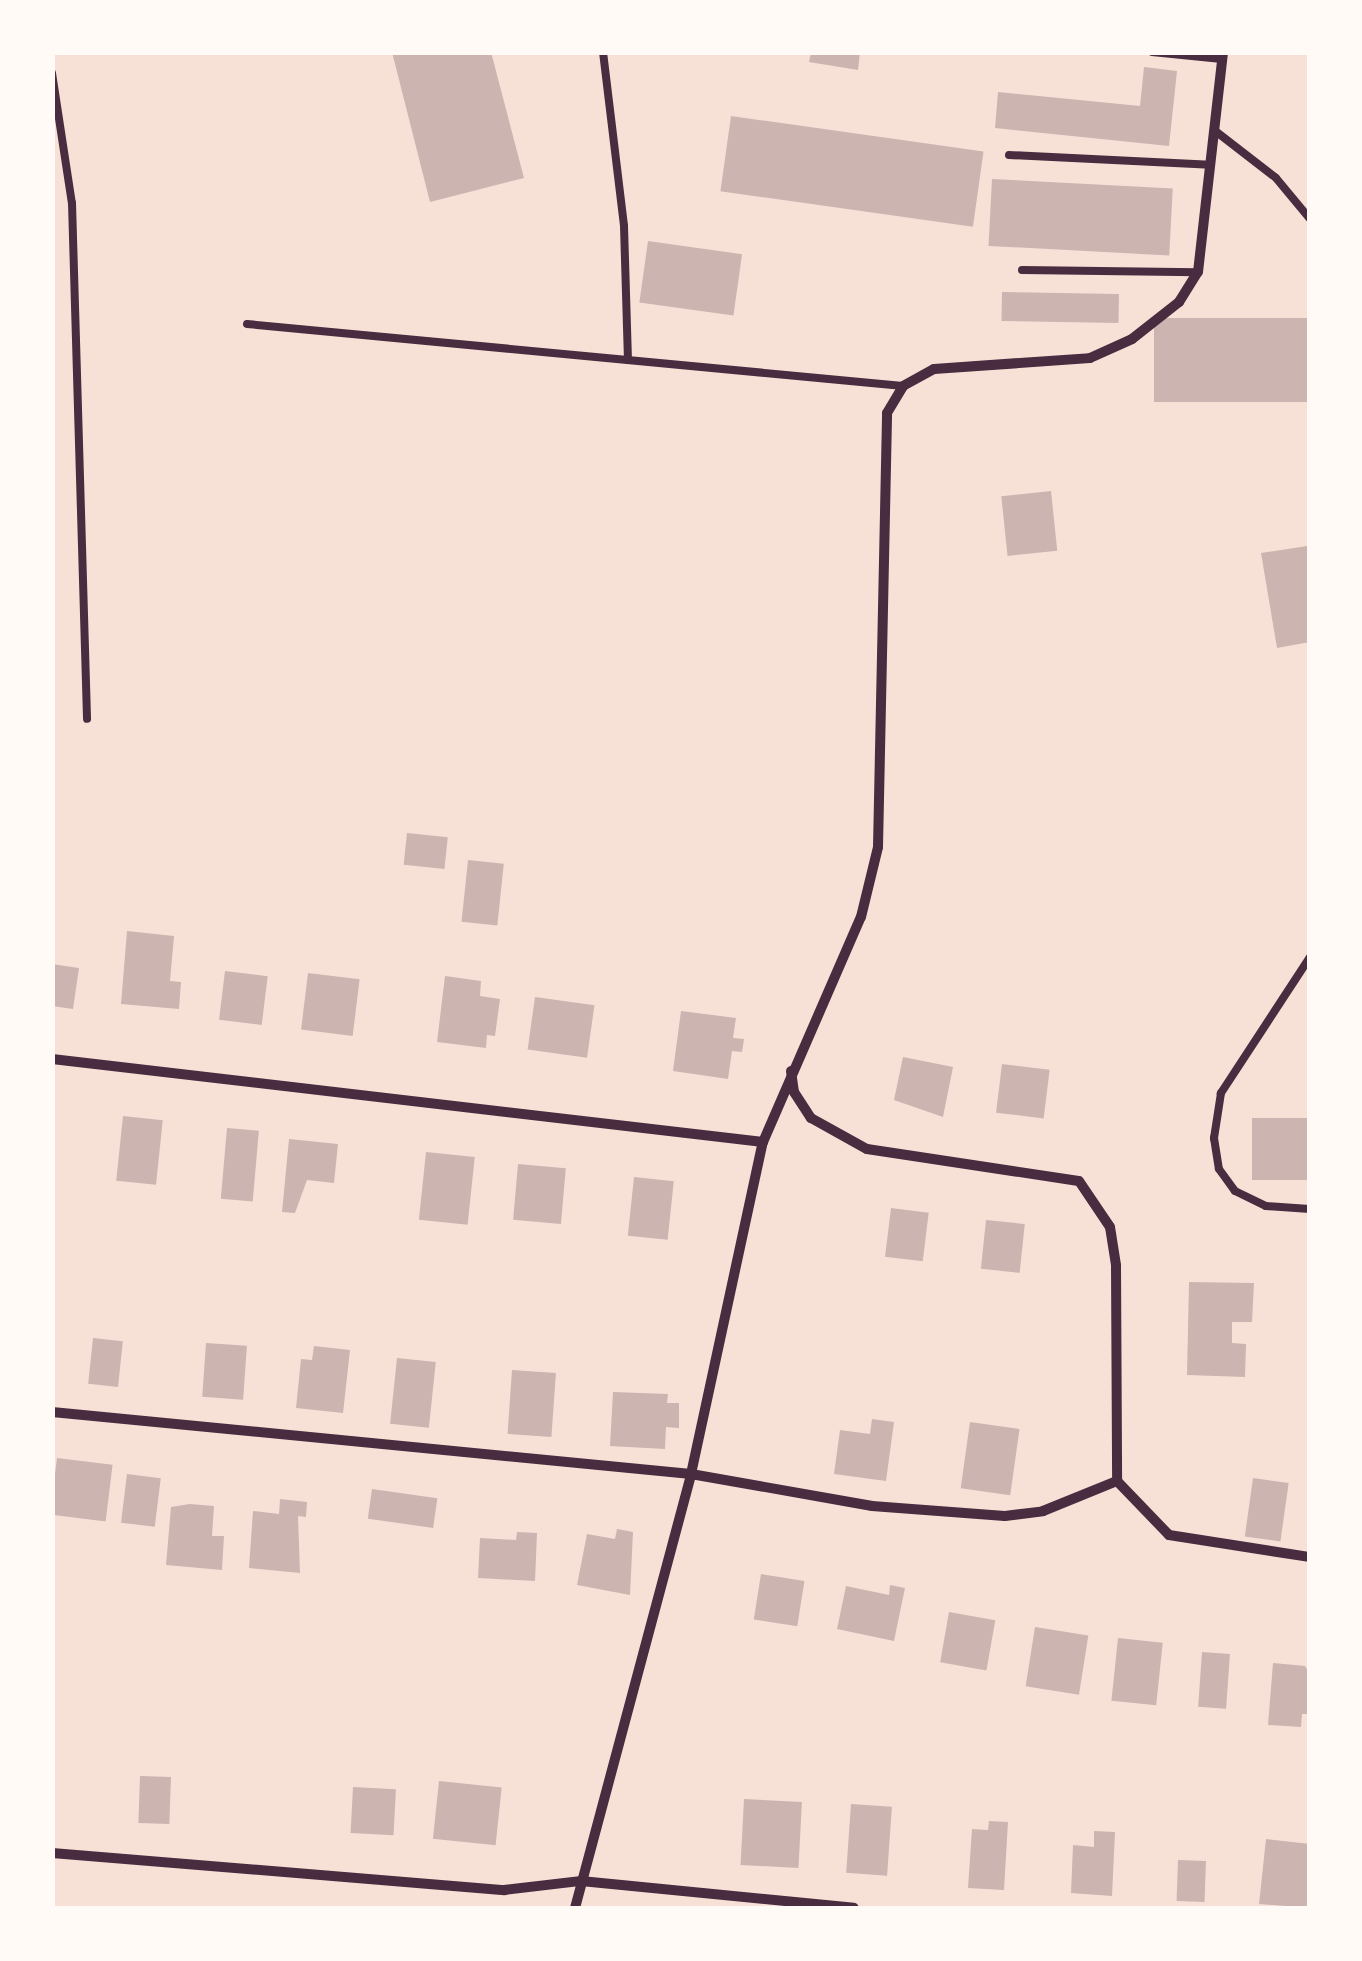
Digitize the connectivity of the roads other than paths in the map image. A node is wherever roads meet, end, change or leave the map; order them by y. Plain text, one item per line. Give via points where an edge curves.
1 (604, 52) edge
2 (1152, 52) edge
3 (1222, 56) edge
4 (52, 72) edge
5 (1214, 130) junction
6 (1010, 156) dead end
7 (1210, 166) junction
8 (1310, 219) edge
9 (1022, 270) dead end
10 (1198, 272) junction
11 (247, 324) dead end
12 (628, 360) junction
13 (903, 386) junction
14 (87, 719) dead end
15 (1310, 957) edge
16 (52, 1059) edge
17 (790, 1068) junction
18 (763, 1142) junction
19 (1310, 1209) edge
20 (52, 1412) edge
21 (690, 1474) junction
22 (1117, 1481) junction
23 (1310, 1556) edge
24 (52, 1853) edge
25 (581, 1881) junction
26 (575, 1908) edge
27 (854, 1908) edge

1 - 12 lane via 624,226
2 - 3 lane
3 - 5 street
4 - 14 lane via 72,204
5 - 7 street
5 - 8 lane via 1276,178
6 - 7 lane
7 - 10 street
9 - 10 lane
10 - 13 street via 1179,302 1132,340 1090,358 934,368
11 - 12 lane
12 - 13 lane
13 - 17 street via 888,413 878,847 860,917
15 - 19 lane via 1221,1093 1214,1138 1220,1170 1235,1190 1266,1206
16 - 18 street
17 - 18 street
17 - 22 street via 794,1092 831,1134 867,1150 1079,1181 1100,1204 1116,1266
18 - 21 street
20 - 21 street
21 - 22 street via 872,1506 952,1511 1043,1511
21 - 25 street
22 - 23 street via 1168,1534
24 - 25 street via 504,1890
25 - 26 street
25 - 27 street

